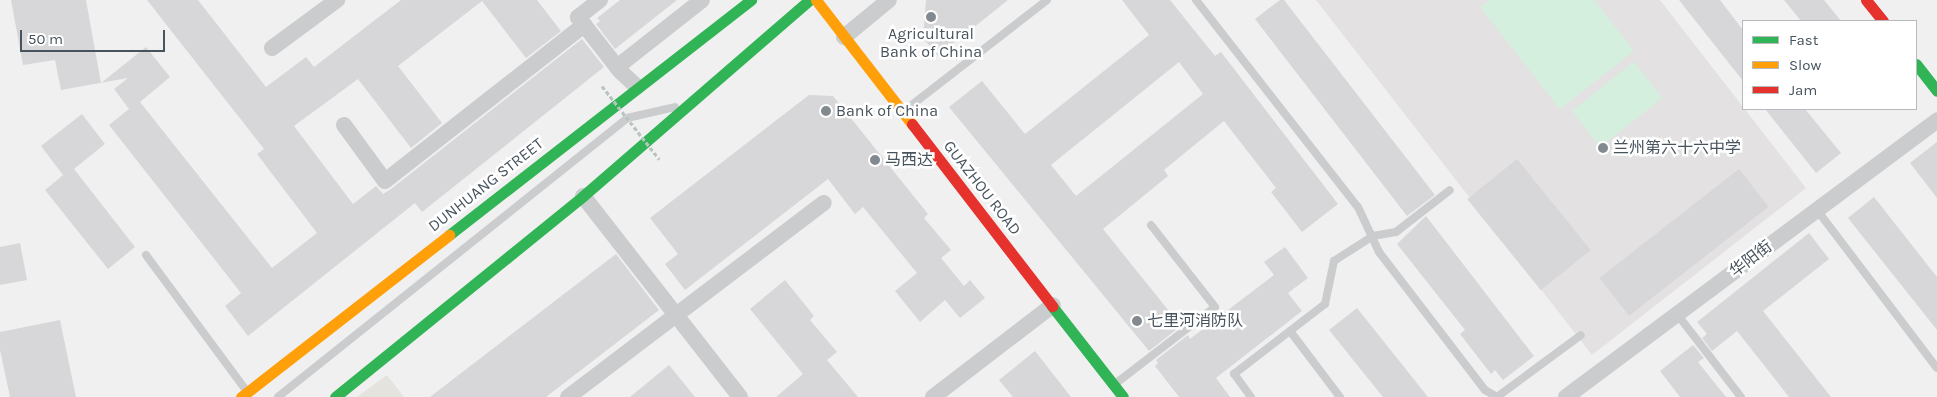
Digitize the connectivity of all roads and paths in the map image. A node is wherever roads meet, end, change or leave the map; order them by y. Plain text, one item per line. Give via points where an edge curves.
1 (336, 0) edge
2 (600, 0) edge
3 (702, 0) edge
4 (751, 0) edge
5 (809, 0) edge
6 (816, 0) edge
7 (889, 0) edge
8 (1047, 0) edge
9 (1196, 0) edge
10 (1866, 0) edge
11 (1882, 20) edge
12 (584, 25) junction
13 (844, 37) junction
14 (272, 48) dead end
15 (1917, 65) edge
16 (617, 68) junction
17 (602, 86) dead end
18 (637, 87) junction
19 (1937, 91) edge
20 (690, 104) junction
21 (903, 112) junction
22 (628, 118) junction
23 (1937, 120) edge
24 (344, 126) dead end
25 (659, 159) dead end
26 (1450, 190) dead end
27 (583, 196) junction
28 (824, 203) dead end
29 (1817, 210) junction
30 (1151, 225) dead end
31 (1373, 236) junction
32 (146, 255) dead end
33 (1052, 305) junction
34 (1677, 314) junction
35 (676, 315) junction
36 (1290, 331) junction
37 (1581, 335) dead end
38 (1937, 368) edge
39 (1113, 385) junction
40 (344, 394) edge
41 (243, 396) edge
42 (278, 397) edge
43 (568, 397) edge
44 (740, 397) edge
45 (933, 397) edge
46 (1123, 397) edge
47 (1251, 397) edge
48 (1340, 397) edge
49 (1566, 397) edge
50 (1741, 397) edge

1 - 14 street
2 - 12 street via 578,18
3 - 16 street
4 - 18 main road, DUNHUANG STREET
5 - 20 main road
6 - 13 main road, GUAZHOU ROAD
7 - 13 street
8 - 21 lane
9 - 31 lane via 1358,207
10 - 11 main road
12 - 16 street
12 - 24 street via 385,181
13 - 21 main road, GUAZHOU ROAD
15 - 19 main road
16 - 18 street
17 - 22 path, bridge
18 - 41 main road, DUNHUANG STREET
20 - 22 lane
20 - 27 main road
21 - 33 main road, GUAZHOU ROAD
22 - 25 path, bridge
22 - 42 lane
23 - 29 street, 华阳街
26 - 31 lane via 1396,232
27 - 35 street
27 - 40 main road
28 - 35 street
29 - 34 street, 华阳街
29 - 38 lane
30 - 39 lane via 1215,307
31 - 36 lane via 1334,262 1325,304
31 - 37 lane via 1379,252 1486,390 1497,397
32 - 41 lane
33 - 39 main road, GUAZHOU ROAD
33 - 45 street
34 - 49 street, 华阳街
34 - 50 lane
35 - 43 street
35 - 44 street
36 - 47 lane via 1234,374
36 - 48 lane
39 - 46 main road, GUAZHOU ROAD

